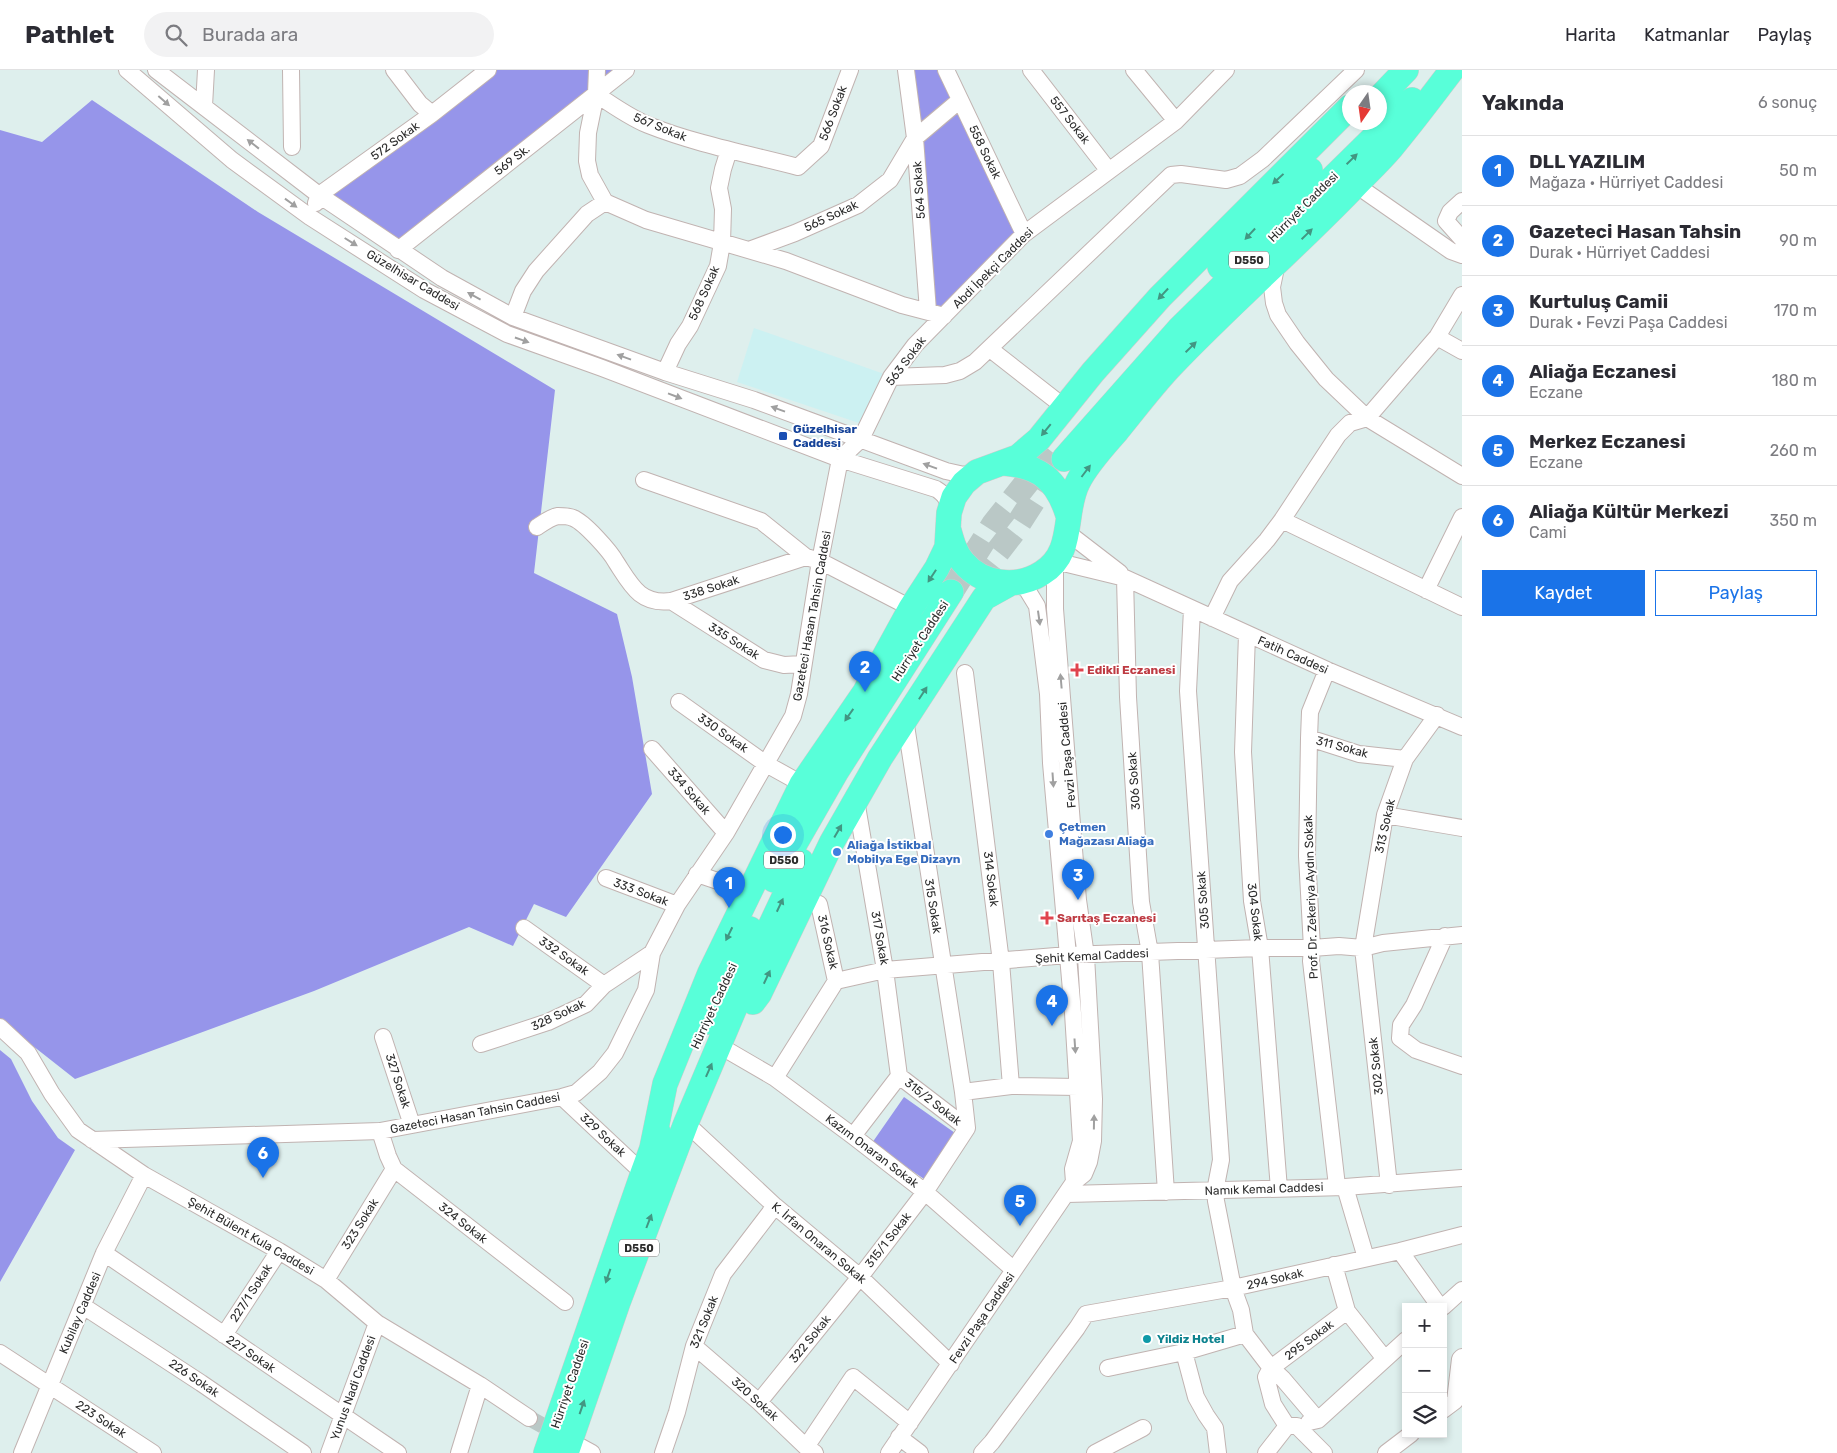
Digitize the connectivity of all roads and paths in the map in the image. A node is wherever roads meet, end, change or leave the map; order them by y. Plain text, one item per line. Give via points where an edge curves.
1 (127, 70) edge
2 (156, 70) edge
3 (206, 70) edge
4 (291, 70) edge
5 (394, 70) edge
6 (488, 70) edge
7 (597, 70) edge
8 (626, 70) edge
9 (850, 70) edge
10 (906, 70) edge
11 (946, 70) edge
12 (1031, 70) edge
13 (1134, 70) edge
14 (1226, 70) edge
15 (1356, 70) edge
16 (1385, 70) edge
17 (1406, 70) edge
18 (1445, 70) edge
19 (1452, 70) edge
20 (1370, 85) edge
21 (1387, 90) edge
22 (596, 94) junction
23 (960, 100) junction
24 (204, 106) junction
25 (432, 114) junction
26 (1342, 115) edge
27 (1176, 121) junction
28 (1387, 126) edge
29 (1347, 130) edge
30 (1382, 130) edge
31 (916, 138) junction
32 (292, 147) dead end
33 (730, 150) junction
34 (1109, 170) junction
35 (1356, 185) junction
36 (319, 196) junction
37 (1462, 201) edge
38 (605, 202) junction
39 (310, 216) junction
40 (1024, 234) junction
41 (1462, 239) edge
42 (722, 243) junction
43 (398, 250) junction
44 (749, 250) junction
45 (1462, 255) edge
46 (1277, 263) junction
47 (1462, 295) edge
48 (936, 314) junction
49 (513, 317) junction
50 (1436, 337) junction
51 (990, 349) junction
52 (1462, 350) edge
53 (665, 372) junction
54 (891, 377) junction
55 (1054, 399) dead end
56 (1367, 418) junction
57 (860, 439) junction
58 (840, 458) junction
59 (1004, 464) junction
60 (977, 472) junction
61 (1462, 476) edge
62 (644, 480) dead end
63 (1462, 517) edge
64 (1282, 520) junction
65 (949, 522) junction
66 (1068, 524) junction
67 (538, 527) dead end
68 (813, 559) junction
69 (1055, 561) junction
70 (1125, 578) junction
71 (1011, 583) junction
72 (1426, 590) junction
73 (671, 601) junction
74 (1462, 607) edge
75 (911, 608) junction
76 (1192, 609) junction
77 (1212, 618) junction
78 (1247, 634) junction
79 (803, 664) junction
80 (1327, 670) junction
81 (965, 672) dead end
82 (680, 702) dead end
83 (1437, 715) junction
84 (905, 720) junction
85 (1462, 727) edge
86 (1309, 738) junction
87 (652, 749) dead end
88 (1404, 759) junction
89 (766, 764) junction
90 (802, 784) junction
91 (856, 800) junction
92 (1385, 815) junction
93 (1462, 828) edge
94 (726, 833) junction
95 (697, 874) junction
96 (606, 878) dead end
97 (750, 892) junction
98 (819, 904) dead end
99 (677, 906) junction
100 (524, 928) dead end
101 (1462, 935) edge
102 (1445, 936) junction
103 (1260, 948) junction
104 (1312, 948) junction
105 (1363, 948) junction
106 (1206, 951) junction
107 (652, 953) junction
108 (1150, 953) junction
109 (1068, 956) junction
110 (1086, 956) junction
111 (1001, 962) junction
112 (942, 966) junction
113 (885, 970) junction
114 (836, 981) junction
115 (604, 985) junction
116 (0, 1027) edge
117 (383, 1037) dead end
118 (481, 1044) dead end
119 (720, 1046) junction
120 (1462, 1066) edge
121 (899, 1076) junction
122 (775, 1078) junction
123 (1011, 1086) junction
124 (1078, 1087) junction
125 (963, 1092) junction
126 (562, 1097) junction
127 (686, 1123) junction
128 (412, 1125) junction
129 (967, 1128) junction
130 (380, 1131) junction
131 (853, 1136) junction
132 (92, 1140) junction
133 (652, 1148) junction
134 (394, 1169) junction
135 (643, 1172) junction
136 (144, 1175) junction
137 (1462, 1178) edge
138 (1389, 1185) junction
139 (1341, 1187) junction
140 (1070, 1188) junction
141 (1280, 1189) junction
142 (1215, 1191) junction
143 (926, 1192) junction
144 (1166, 1192) junction
145 (775, 1206) junction
146 (1462, 1235) edge
147 (279, 1251) junction
148 (1400, 1251) junction
149 (104, 1253) junction
150 (1366, 1258) junction
151 (1334, 1265) junction
152 (1014, 1270) junction
153 (860, 1277) junction
154 (326, 1280) junction
155 (1233, 1288) junction
156 (1462, 1290) edge
157 (565, 1302) dead end
158 (1439, 1303) edge
159 (1447, 1303) edge
160 (83, 1306) junction
161 (1348, 1311) junction
162 (377, 1323) junction
163 (1245, 1334) junction
164 (224, 1335) junction
165 (1402, 1344) edge
166 (694, 1346) junction
167 (1184, 1352) junction
168 (0, 1353) edge
169 (1462, 1357) edge
170 (1385, 1359) junction
171 (951, 1364) junction
172 (1108, 1368) dead end
173 (1271, 1368) junction
174 (49, 1385) junction
175 (480, 1385) junction
176 (759, 1402) junction
177 (1454, 1407) edge
178 (343, 1417) junction
179 (529, 1418) tunnel mouth
180 (1318, 1420) junction
181 (910, 1423) junction
182 (1292, 1426) junction
183 (1143, 1428) dead end
184 (899, 1437) junction
185 (1406, 1438) edge
186 (992, 1449) edge
187 (810, 1450) edge
188 (580, 1451) edge
189 (22, 1453) edge
190 (153, 1453) edge
191 (303, 1453) edge
192 (330, 1453) edge
193 (398, 1453) edge
194 (459, 1453) edge
195 (546, 1453) edge
196 (663, 1453) edge
197 (889, 1453) edge
198 (920, 1453) edge
199 (1095, 1453) edge
200 (1218, 1453) edge
201 (1266, 1453) edge
202 (1324, 1453) edge
203 (1386, 1453) edge

1 -> 39 street, Güzelhisar Caddesi via 232,160
2 - 24 street, Güzelhisar Caddesi
3 - 24 street
4 - 32 street
5 - 25 street via 420,104
6 - 25 street, 572 Sokak
7 - 22 street
8 - 22 street, 569 Sk.
9 - 33 street, 566 Sokak via 821,146 798,167
10 - 31 street, 564 Sokak
11 - 23 street, 558 Sokak
12 - 34 street, 557 Sokak
13 - 27 street
14 - 27 street, Abdi İpekçi Caddesi
15 - 51 street via 1263,159 1240,176 1226,180 1171,175
16 - 20 highway
17 - 21 highway
28 -> 18 highway, Hürriyet Caddesi / D550
19 - 35 highway via 1391,148
22 - 33 street, 567 Sokak via 646,124
22 - 38 street via 588,133 587,161 590,175
22 - 43 street, 569 Sk.
23 - 31 street, 565 Sokak
23 - 40 street, 558 Sokak
36 -> 24 street, Güzelhisar Caddesi
25 - 36 street, 572 Sokak
26 -> 59 highway via 1166,290 1039,439
27 - 34 street, Abdi İpekçi Caddesi
29 -> 30 highway, Hürriyet Caddesi / D550 via 1253,230 1060,453 1179,329
31 - 44 street, 565 Sokak via 890,180 858,205
31 - 48 street, 564 Sokak
33 - 42 street, 568 Sokak via 719,188 723,209
34 - 40 street, Abdi İpekçi Caddesi
35 - 45 street via 1451,251
46 -> 35 highway
36 - 39 street, 572 Sokak
36 - 43 street, Güzelhisar Caddesi
37 - 41 street via 1446,221
38 - 42 street via 646,220
38 - 49 street via 587,214 536,271 523,291
39 -> 58 street, Güzelhisar Caddesi via 424,290 507,334
40 - 48 street, Abdi İpekçi Caddesi
42 - 44 street
42 - 53 street, 568 Sokak via 718,266
49 -> 43 street, Güzelhisar Caddesi
44 - 48 street
46 - 56 street via 1272,288 1278,315 1326,378
66 -> 46 highway via 1071,498 1079,480 1105,445 1171,366
47 - 50 street
48 - 54 street, 563 Sokak
53 -> 49 street, Güzelhisar Caddesi
50 - 52 street
50 - 56 street
51 - 54 street via 960,371 945,375
51 - 55 street
57 -> 53 street, Güzelhisar Caddesi
54 - 57 street, 563 Sokak
56 - 61 street
56 - 64 street via 1350,423 1338,435
57 - 58 street, 563 Sokak
60 -> 57 street, Güzelhisar Caddesi via 964,475 946,472
58 - 65 street, Güzelhisar Caddesi via 943,493 948,500
58 - 68 street, Gazeteci Hasan Tahsin Caddesi
59 - 60 highway
59 - 66 highway via 1022,465 1053,483 1063,498
60 - 65 highway via 964,482 954,497
62 - 68 street via 761,521
63 - 72 street
64 - 72 street
64 - 77 street via 1230,581
65 - 71 highway via 953,548 963,563 977,574
65 -> 75 highway via 947,547
66 - 69 highway via 1063,548
66 - 70 street, Fatih Caddesi
67 - 73 street, 338 Sokak via 556,516 573,518 604,546 635,590 658,603
68 - 73 street, 338 Sokak
68 - 75 street
68 - 79 street, Gazeteci Hasan Tahsin Caddesi
69 - 70 street, Fatih Caddesi
69 - 71 highway via 1043,573
110 -> 69 street, Fevzi Paşa Caddesi via 1078,900 1055,609
70 - 76 street, Fatih Caddesi
70 - 108 street, 306 Sokak via 1141,902
84 -> 71 highway via 984,598
71 -> 109 street, Fevzi Paşa Caddesi via 1026,588 1039,616
72 - 74 street
73 - 79 street, 335 Sokak via 764,660 784,665
75 -> 90 highway via 865,692
76 - 77 street, Fatih Caddesi
76 - 106 street, 305 Sokak via 1188,691
77 - 78 street, Fatih Caddesi
78 - 80 street, Fatih Caddesi
78 - 103 street, 304 Sokak via 1243,752 1252,901
79 - 89 street, Gazeteci Hasan Tahsin Caddesi via 793,716
80 - 83 street, Fatih Caddesi
80 - 86 street, Prof. Dr. Zekeriya Aydın Sokak via 1310,712
81 - 111 street, 314 Sokak
82 - 89 street, 330 Sokak
83 - 85 street, Fatih Caddesi
83 - 88 street, 313 Sokak
84 - 91 highway
84 - 112 street, 315 Sokak
86 - 88 street, 311 Sokak via 1359,754
86 - 104 street, Prof. Dr. Zekeriya Aydın Sokak via 1307,856
87 - 94 street, 334 Sokak
88 - 92 street, 313 Sokak
89 - 90 street, 330 Sokak
89 - 94 street, Gazeteci Hasan Tahsin Caddesi
90 - 97 highway
91 - 113 street, 317 Sokak
119 -> 91 highway via 759,994 832,842
92 - 93 street
92 - 105 street, 313 Sokak
94 - 95 street, Gazeteci Hasan Tahsin Caddesi
95 - 97 street
95 - 99 street, Gazeteci Hasan Tahsin Caddesi
96 - 99 street, 333 Sokak
97 -> 133 highway via 710,974 666,1084
98 - 114 street, 316 Sokak
99 - 107 street, Gazeteci Hasan Tahsin Caddesi
100 - 115 street, 332 Sokak
101 - 102 street, Şehit Kemal Caddesi
102 - 105 street, Şehit Kemal Caddesi
102 - 120 street via 1401,1025 1400,1038 1416,1050
103 - 104 street, Şehit Kemal Caddesi
103 - 106 street, Şehit Kemal Caddesi
103 - 141 street, 304 Sokak
104 - 105 street, Şehit Kemal Caddesi
104 - 139 street, Prof. Dr. Zekeriya Aydın Sokak via 1311,961
105 - 138 street, 302 Sokak
106 - 108 street, Şehit Kemal Caddesi
106 - 142 street, 305 Sokak via 1221,1160
107 - 115 street, 328 Sokak
107 - 126 street, Gazeteci Hasan Tahsin Caddesi via 646,990 615,1053 600,1072 576,1093
108 - 110 street, Şehit Kemal Caddesi
108 - 144 street, 306 Sokak
109 - 110 street, Şehit Kemal Caddesi
109 - 111 street, Şehit Kemal Caddesi
109 -> 124 street, Fevzi Paşa Caddesi
140 -> 110 street, Fevzi Paşa Caddesi via 1084,1174 1093,1141 1094,1099
111 - 112 street, Şehit Kemal Caddesi
111 - 123 street, 314 Sokak
112 - 113 street, Şehit Kemal Caddesi
112 - 125 street, 315 Sokak
113 - 114 street, Şehit Kemal Caddesi
113 - 121 street, 317 Sokak
114 - 122 street
115 - 118 street, 328 Sokak via 586,1004 548,1022
116 - 132 street, Şehit Bülent Kula Caddesi via 28,1054 78,1130
117 - 128 street, 327 Sokak
119 - 122 street, Kazım Onaran Sokak
127 -> 119 highway, Hürriyet Caddesi / D550
119 -> 133 highway, Hürriyet Caddesi / D550 via 799,864 830,806 956,596 836,772 786,857 668,1106
121 - 129 street, 315/2 Sokak
121 - 131 street
122 - 131 street, Kazım Onaran Sokak
123 - 124 street
123 - 125 street
124 - 140 street, Fevzi Paşa Caddesi via 1081,1140
125 - 129 street, 315 Sokak
126 - 128 street, Gazeteci Hasan Tahsin Caddesi
126 - 135 street, 329 Sokak
127 - 145 street, K. İrfan Onaran Sokak
188 -> 127 highway, Hürriyet Caddesi / D550 via 618,1302
128 - 130 street, Gazeteci Hasan Tahsin Caddesi
129 - 143 street, 315/1 Sokak
130 - 132 street, Gazeteci Hasan Tahsin Caddesi
130 - 134 street
131 - 143 street, Kazım Onaran Sokak
132 - 136 street, Şehit Bülent Kula Caddesi
133 - 135 highway, Hürriyet Caddesi / D550
134 - 154 street, 323 Sokak
134 - 157 street, 324 Sokak
135 -> 195 highway, Hürriyet Caddesi / D550
136 - 147 street, Şehit Bülent Kula Caddesi
136 - 149 street, Kubilay Caddesi
137 - 138 street, Namık Kemal Caddesi
138 - 139 street, Namık Kemal Caddesi
139 - 141 street, Namık Kemal Caddesi
139 - 150 street, Prof. Dr. Zekeriya Aydın Sokak
140 - 144 street, Namık Kemal Caddesi
140 - 152 street, Fevzi Paşa Caddesi
141 - 142 street, Namık Kemal Caddesi
142 - 144 street, Namık Kemal Caddesi
142 - 155 street
143 - 152 street, Kazım Onaran Sokak
143 - 153 street, 315/1 Sokak
145 - 153 street, K. İrfan Onaran Sokak
145 - 166 street, 321 Sokak via 724,1274
146 - 148 street, 294 Sokak
147 - 154 street, Şehit Bülent Kula Caddesi
147 - 164 street, 227/1 Sokak
148 - 150 street, 294 Sokak
148 - 158 street
149 - 160 street, Kubilay Caddesi
149 - 164 street, 227 Sokak
150 - 151 street, 294 Sokak
151 - 155 street, 294 Sokak
151 - 161 street
152 - 171 street, Fevzi Paşa Caddesi
153 - 171 street, K. İrfan Onaran Sokak
153 - 176 street, 322 Sokak
154 - 162 street, Şehit Bülent Kula Caddesi
155 - 163 street
155 - 186 street, 294 Sokak via 1086,1314
156 - 159 street
160 - 174 street, Kubilay Caddesi
160 - 191 street, 226 Sokak
161 - 170 street
161 - 173 street, 295 Sokak
162 - 175 street, Şehit Bülent Kula Caddesi
162 - 178 street, Yunus Nadi Caddesi
163 - 167 street
163 - 173 street
164 - 178 street, 227 Sokak
165 - 170 street
166 - 176 street, 320 Sokak
166 - 196 street, 321 Sokak
167 - 172 street
167 - 200 street via 1196,1396 1215,1428
168 - 174 street, 223 Sokak
169 - 177 street
170 - 180 street
171 - 181 street, Fevzi Paşa Caddesi
173 - 180 street
173 - 182 street via 1266,1377 1273,1404
174 - 189 street, Kubilay Caddesi
174 - 190 street, 223 Sokak
175 - 179 street, Şehit Bülent Kula Caddesi
175 - 194 street
176 - 187 street, 320 Sokak
178 - 192 street, Yunus Nadi Caddesi
178 - 193 street, 227 Sokak
180 - 182 street
181 - 184 street, Fevzi Paşa Caddesi
181 - 187 street via 853,1377
182 - 201 street
182 - 202 street
183 - 199 street
184 - 197 street, Fevzi Paşa Caddesi
184 - 198 street
185 - 203 street

